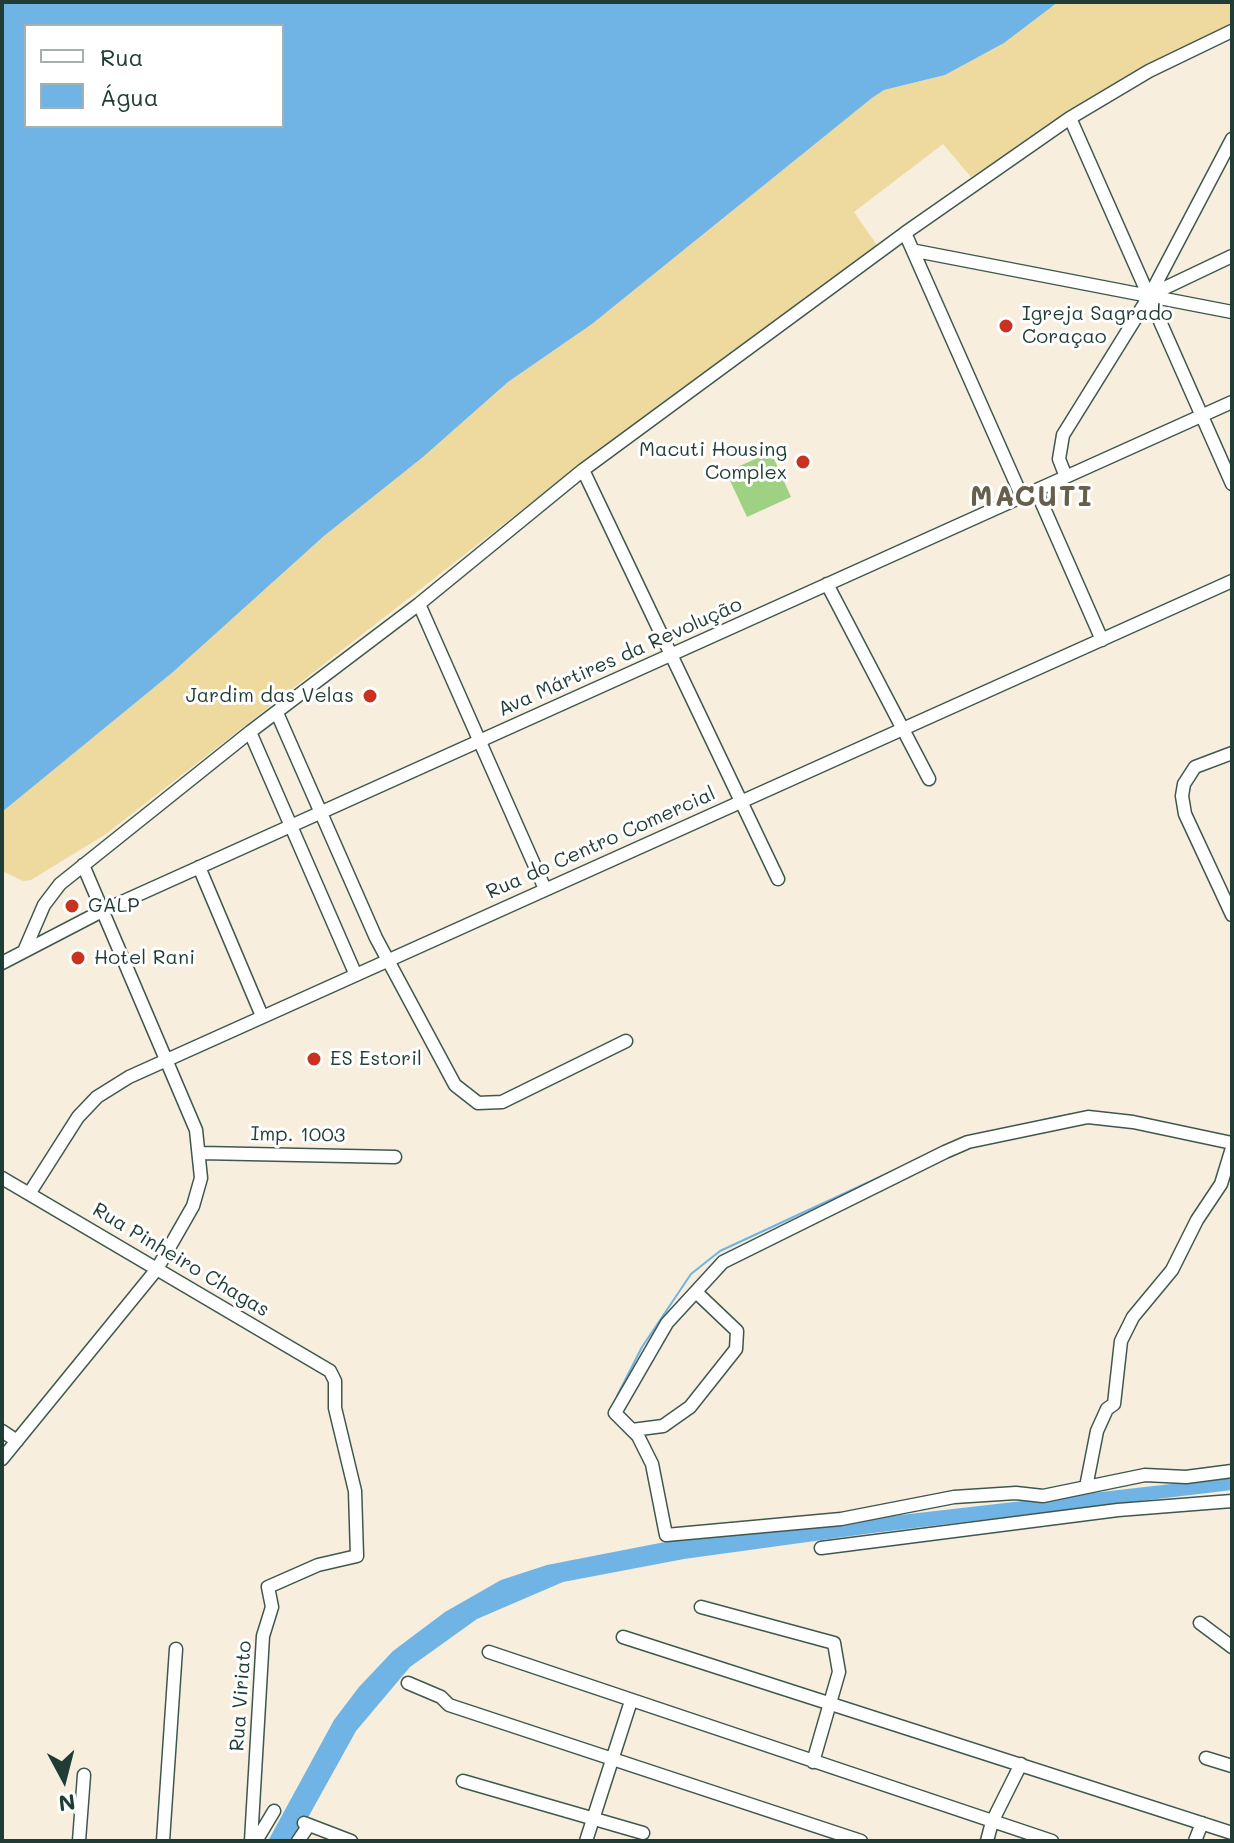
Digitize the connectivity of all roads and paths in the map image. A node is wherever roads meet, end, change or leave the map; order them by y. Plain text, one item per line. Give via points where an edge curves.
1 (1232, 31) edge
2 (1070, 118) junction
3 (1232, 139) edge
4 (905, 233) junction
5 (916, 251) junction
6 (1232, 256) edge
7 (1150, 295) junction
8 (1232, 312) edge
9 (1232, 402) edge
10 (1200, 417) junction
11 (583, 470) junction
12 (1066, 477) junction
13 (1232, 484) edge
14 (1036, 490) junction
15 (1022, 497) junction
16 (1232, 581) edge
17 (827, 584) junction
18 (419, 604) junction
19 (1102, 640) junction
20 (673, 656) junction
21 (277, 713) junction
22 (903, 730) junction
23 (250, 732) junction
24 (481, 741) junction
25 (1232, 753) edge
26 (929, 779) dead end
27 (739, 804) junction
28 (320, 812) junction
29 (292, 825) junction
30 (83, 865) junction
31 (199, 867) junction
32 (778, 879) dead end
33 (545, 889) junction
34 (102, 911) junction
35 (1232, 915) edge
36 (25, 949) junction
37 (388, 959) junction
38 (2, 963) edge
39 (355, 973) junction
40 (262, 1016) junction
41 (626, 1041) dead end
42 (168, 1059) junction
43 (1232, 1146) edge
44 (201, 1153) junction
45 (395, 1157) dead end
46 (2, 1178) edge
47 (29, 1194) junction
48 (157, 1269) junction
49 (696, 1292) junction
50 (335, 1381) joint
51 (632, 1430) junction
52 (2, 1431) edge
53 (17, 1441) junction
54 (2, 1459) edge
55 (1232, 1471) edge
56 (1086, 1487) junction
57 (1232, 1501) edge
58 (821, 1548) dead end
59 (701, 1607) dead end
60 (1200, 1623) dead end
61 (623, 1637) dead end
62 (1232, 1647) edge
63 (176, 1649) dead end
64 (489, 1652) dead end
65 (408, 1683) dead end
66 (631, 1701) junction
67 (832, 1704) junction
68 (613, 1758) junction
69 (1206, 1758) dead end
70 (813, 1762) junction
71 (1021, 1764) junction
72 (1232, 1766) edge
73 (84, 1775) dead end
74 (463, 1781) dead end
75 (274, 1811) dead end
76 (593, 1817) junction
77 (992, 1822) junction
78 (1202, 1823) junction
79 (643, 1833) dead end
80 (1232, 1833) edge
81 (79, 1841) edge
82 (163, 1841) edge
83 (253, 1841) edge
84 (298, 1841) edge
85 (351, 1841) edge
86 (586, 1841) edge
87 (861, 1841) edge
88 (987, 1841) edge
89 (1052, 1841) edge
90 (1195, 1841) edge

1 - 2 street via 1149,71
2 - 4 street
2 - 7 street
3 - 7 street
4 - 5 street
4 - 11 street
5 - 7 street
5 - 15 street
6 - 7 street
7 - 8 street
7 - 10 street
7 - 12 street via 1063,435 1059,459
9 - 10 street, Ava Mártires da Revolução
10 - 12 street, Ava Mártires da Revolução
10 - 13 street
11 - 18 street
11 - 20 street
12 - 14 street, Ava Mártires da Revolução
14 - 15 street, Ava Mártires da Revolução
14 - 19 street
15 - 17 street, Ava Mártires da Revolução
16 - 19 street, Rua do Centro Comercial
17 - 20 street, Ava Mártires da Revolução
17 - 22 street
18 - 21 street
18 - 24 street
19 - 22 street, Rua do Centro Comercial
20 - 24 street, Ava Mártires da Revolução
20 - 27 street
21 - 23 street
21 - 28 street
22 - 26 street
22 - 27 street, Rua do Centro Comercial
23 - 29 street
23 - 30 street
24 - 28 street, Ava Mártires da Revolução
24 - 33 street
25 - 35 street via 1195,767 1182,796 1185,814
27 - 32 street
27 - 33 street, Rua do Centro Comercial
28 - 29 street, Ava Mártires da Revolução
28 - 37 street
29 - 31 street, Ava Mártires da Revolução
29 - 39 street
30 - 34 street
30 - 36 street via 44,905
31 - 34 street, Ava Mártires da Revolução
31 - 40 street
33 - 37 street, Rua do Centro Comercial
34 - 36 street, Ava Mártires da Revolução
34 - 42 street
36 - 38 street, Ava Mártires da Revolução
37 - 39 street, Rua do Centro Comercial
37 - 41 street via 455,1085 478,1103 502,1102
39 - 40 street, Rua do Centro Comercial
40 - 42 street, Rua do Centro Comercial
42 - 44 street
42 - 47 street, Rua do Centro Comercial via 97,1097 56,1148
43 - 49 street via 1088,1117 968,1142 746,1248 723,1262
43 - 56 street via 1221,1184 1172,1270 1133,1317 1121,1341 1114,1404 1097,1431
44 - 45 street, Imp. 1003
44 - 48 street via 193,1206
46 - 47 street, Rua Pinheiro Chagas
47 - 48 street, Rua Pinheiro Chagas
48 - 50 street, Rua Pinheiro Chagas via 330,1371
48 - 53 street
49 - 51 street via 667,1323 615,1410
49 - 51 street via 737,1331 736,1349 690,1407 663,1426
50 - 83 street, Rua Viriato via 335,1408 355,1491 357,1556 318,1565 268,1587 272,1607 263,1636
51 - 56 street via 652,1464 666,1535 841,1519 954,1497 1043,1496
52 - 53 street
53 - 54 street
55 - 56 street via 1145,1475
57 - 58 street via 1118,1510
59 - 67 street via 834,1643 839,1672
60 - 62 street
61 - 67 street
63 - 82 street
64 - 66 street
65 - 68 street via 449,1705
66 - 68 street
66 - 70 street
67 - 70 street
67 - 71 street
68 - 76 street
68 - 87 street
69 - 72 street
70 - 77 street
71 - 77 street
71 - 78 street
73 - 81 street
74 - 76 street
75 - 83 street
76 - 79 street
76 - 86 street
77 - 88 street
77 - 89 street
78 - 80 street
78 - 90 street
84 - 85 street via 306,1824

